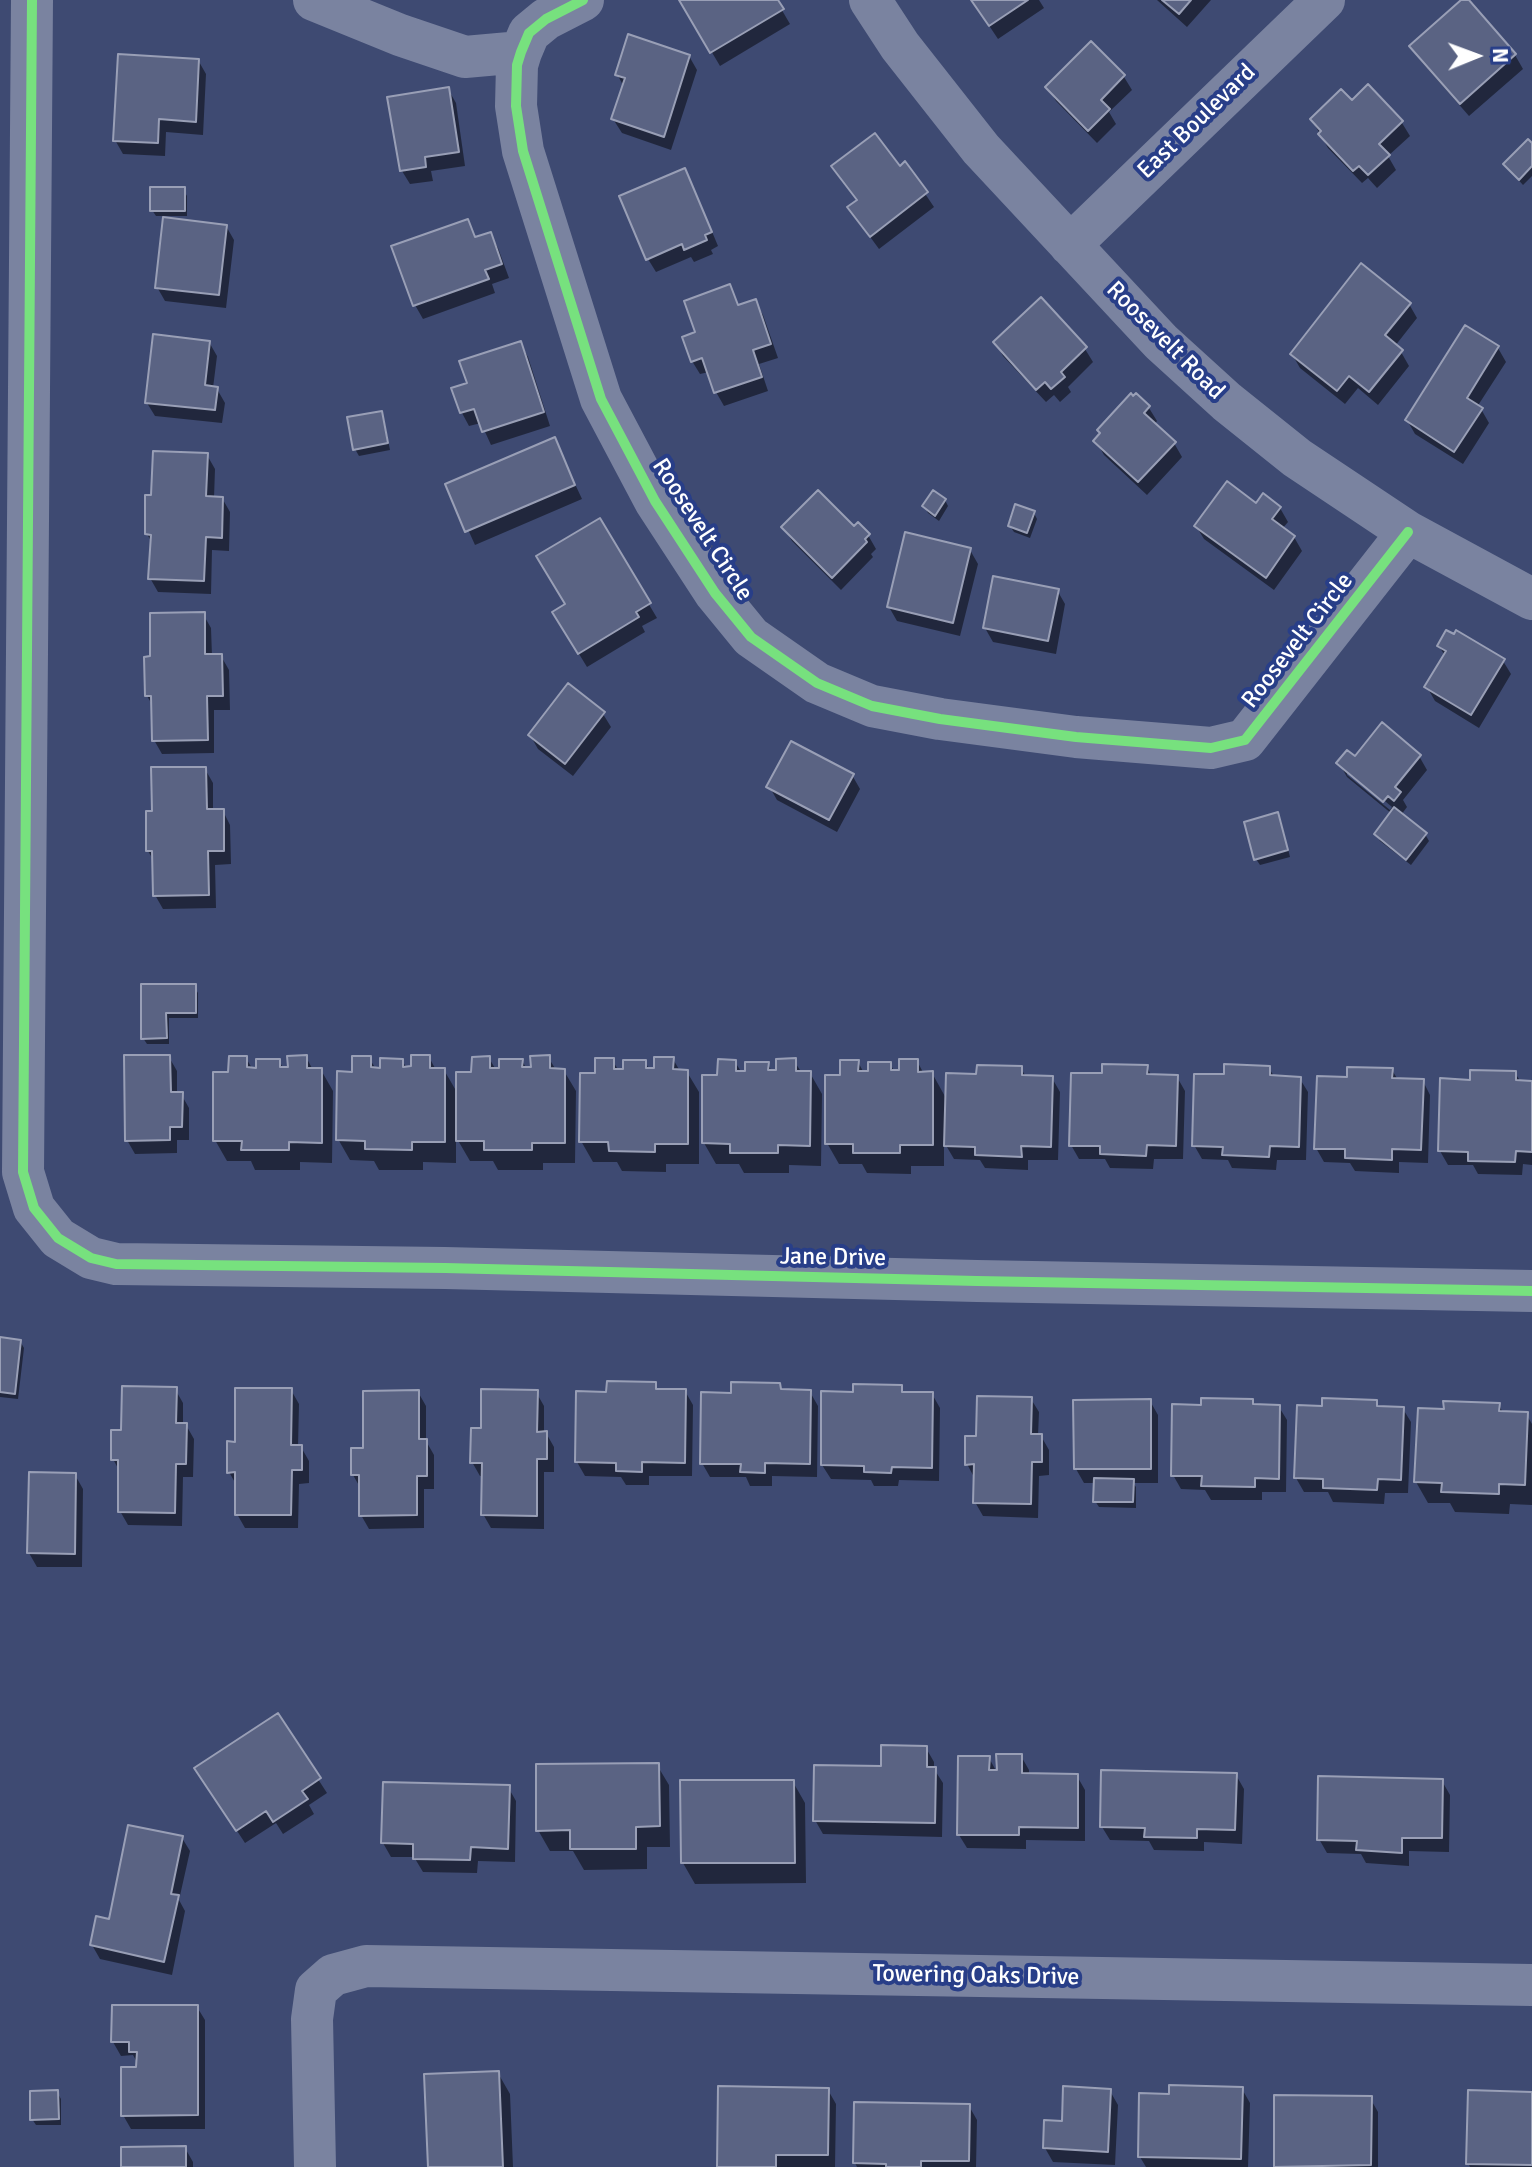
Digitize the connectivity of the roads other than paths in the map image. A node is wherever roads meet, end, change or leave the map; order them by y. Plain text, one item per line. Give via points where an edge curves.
1 (32, 0) edge
2 (314, 0) edge
3 (583, 0) edge
4 (870, 0) edge
5 (1324, 0) edge
6 (521, 52) junction
7 (1070, 245) junction
8 (1408, 532) junction
9 (1532, 599) edge
10 (1532, 1291) edge
11 (1532, 1985) edge
12 (315, 2167) edge

1 - 10 street, Jane Drive via 23,1172 34,1208 58,1238 91,1258 116,1264
2 - 6 street via 465,57
3 - 6 street, Roosevelt Circle via 529,33
4 - 7 street, Roosevelt Road via 981,149
5 - 7 street, East Boulevard
6 - 8 street, Roosevelt Circle via 516,106 523,151 601,399 655,501 715,593 751,637 817,683 872,706 940,719 1211,748 1245,740
7 - 8 street, Roosevelt Road via 1161,342 1227,402 1297,458
8 - 9 street, Roosevelt Road
11 - 12 street, Towering Oaks Drive via 366,1966 333,1975 316,1990

